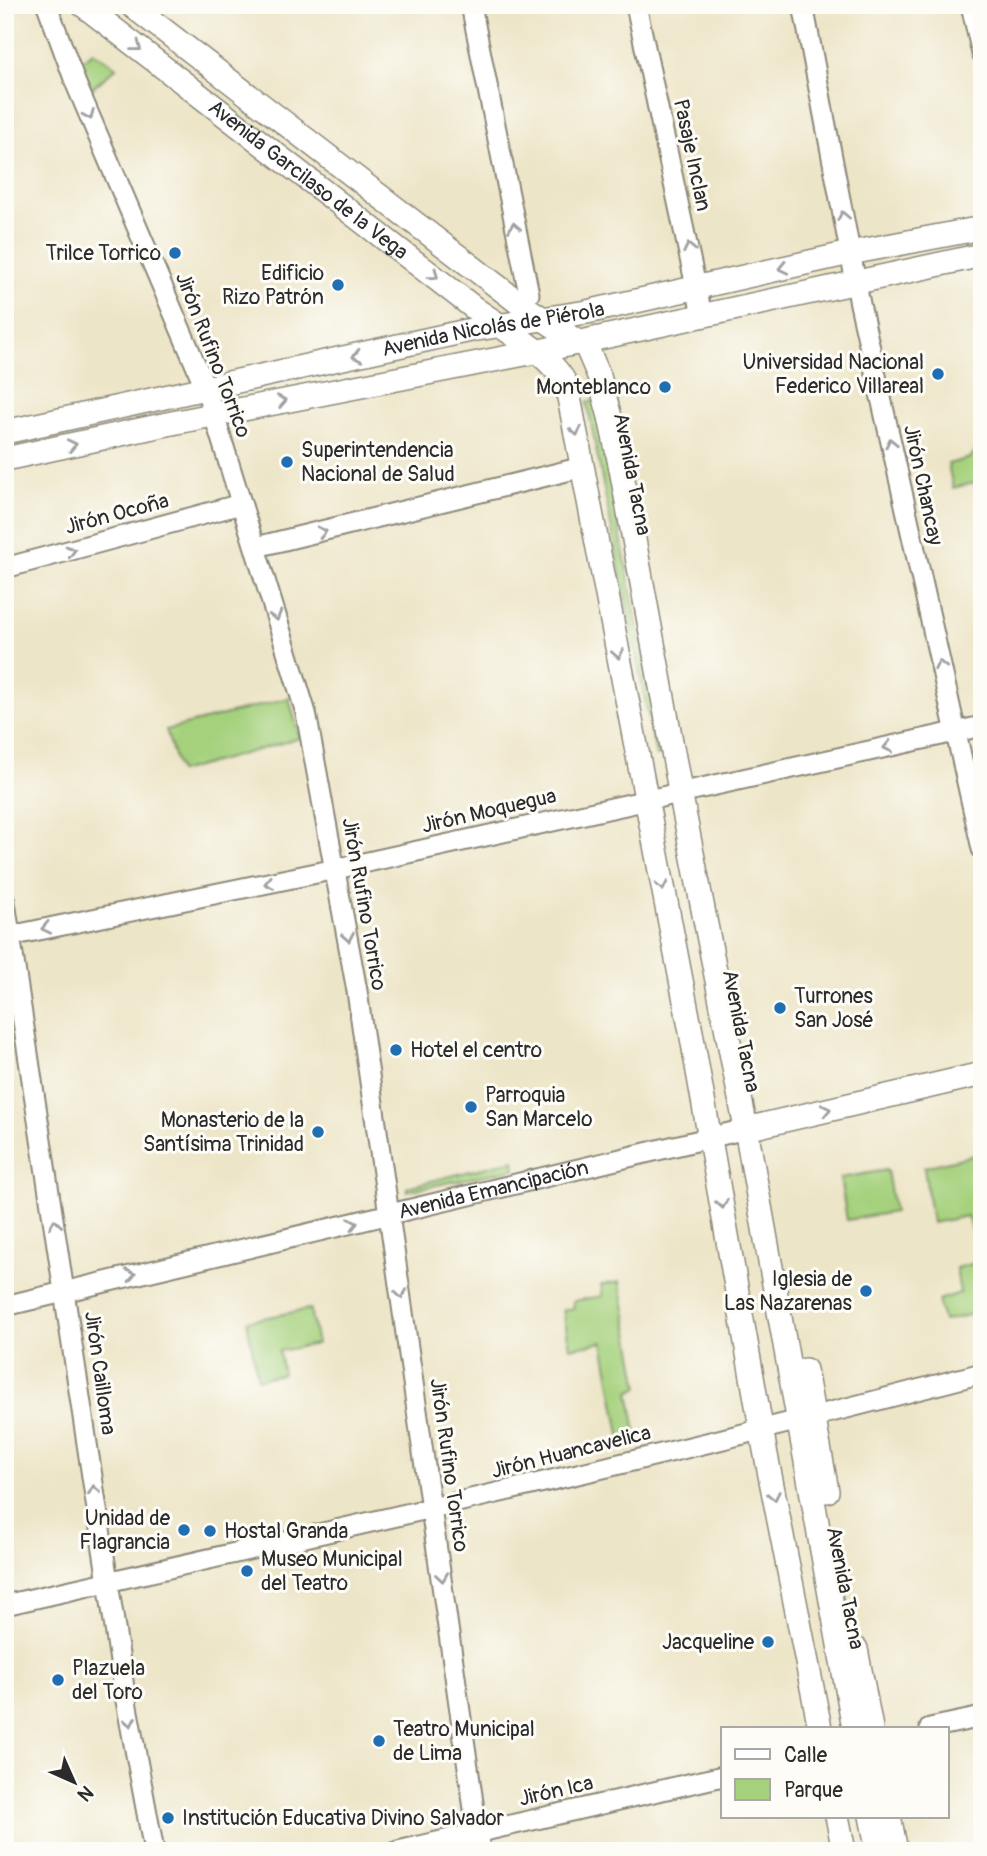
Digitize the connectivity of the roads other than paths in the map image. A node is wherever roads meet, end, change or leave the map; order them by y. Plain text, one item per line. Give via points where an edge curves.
1 (47, 5) edge
2 (83, 5) edge
3 (131, 5) edge
4 (154, 5) edge
5 (471, 5) edge
6 (636, 5) edge
7 (803, 5) edge
8 (971, 5) edge
9 (982, 54) edge
10 (982, 228) edge
11 (850, 253) junction
12 (982, 255) edge
13 (856, 283) junction
14 (697, 288) junction
15 (529, 294) junction
16 (702, 315) junction
17 (553, 318) junction
18 (499, 326) junction
19 (587, 340) junction
20 (535, 352) junction
21 (206, 389) junction
22 (216, 415) junction
23 (5, 432) edge
24 (5, 459) edge
25 (583, 467) junction
26 (241, 504) junction
27 (256, 547) junction
28 (5, 568) edge
29 (982, 726) edge
30 (954, 732) junction
31 (687, 790) junction
32 (645, 799) junction
33 (982, 849) edge
34 (336, 869) junction
35 (5, 902) edge
36 (8, 936) edge
37 (982, 1074) edge
38 (753, 1127) junction
39 (710, 1137) junction
40 (390, 1215) junction
41 (65, 1291) junction
42 (5, 1306) edge
43 (982, 1373) edge
44 (806, 1419) junction
45 (757, 1430) junction
46 (432, 1509) junction
47 (107, 1582) junction
48 (5, 1605) edge
49 (982, 1717) edge
50 (820, 1727) edge
51 (854, 1727) edge
52 (872, 1727) edge
53 (935, 1727) edge
54 (721, 1777) edge
55 (837, 1818) edge
56 (871, 1818) edge
57 (889, 1818) edge
58 (479, 1842) edge
59 (153, 1851) edge
60 (398, 1851) edge
61 (844, 1851) edge
62 (878, 1851) edge
63 (896, 1851) edge

1 -> 21 street, Jirón Rufino Torrico
2 -> 18 main road, Avenida Garcilaso de la Vega
3 - 17 main road, Avenida Garcilaso de la Vega via 510,297
4 - 15 main road, Avenida Garcilaso de la Vega
15 -> 5 street
14 -> 6 street, Pasaje Inclan
11 -> 7 street, Jirón Chancay
8 - 9 street
10 - 11 main road, Avenida Nicolás de Piérola
11 - 13 street, Jirón Chancay
11 -> 14 main road, Avenida Nicolás de Piérola
12 - 13 main road, Avenida Nicolás de Piérola
13 - 16 main road, Avenida Nicolás de Piérola
30 -> 13 street, Jirón Chancay
14 - 16 street, Pasaje Inclan
14 - 17 main road, Avenida Nicolás de Piérola
15 - 17 main road, Avenida Garcilaso de la Vega
16 - 19 main road, Avenida Nicolás de Piérola
17 - 18 main road, Avenida Nicolás de Piérola
17 - 19 main road, Avenida Garcilaso de la Vega
18 - 20 main road, Avenida Garcilaso de la Vega
18 -> 21 main road, Avenida Nicolás de Piérola
19 - 20 main road, Avenida Nicolás de Piérola
19 - 31 main road, Avenida Tacna via 610,417
22 -> 20 main road, Avenida Nicolás de Piérola
20 -> 25 main road via 560,374 567,387
21 - 22 street, Jirón Rufino Torrico
21 - 23 main road, Avenida Nicolás de Piérola
24 -> 22 main road, Avenida Nicolás de Piérola
22 - 26 street, Jirón Rufino Torrico
27 -> 25 street
25 -> 32 main road
26 - 27 street, Jirón Rufino Torrico
28 -> 26 street, Jirón Ocoña
27 -> 34 street, Jirón Rufino Torrico via 306,713
29 - 30 street, Jirón Moquegua
30 -> 31 street, Jirón Moquegua
30 - 33 street, Jirón Chancay
31 - 32 street, Jirón Moquegua
31 - 38 main road, Avenida Tacna
32 - 34 street, Jirón Moquegua
32 -> 39 main road
34 -> 36 street, Jirón Moquegua
34 -> 40 street, Jirón Rufino Torrico
35 - 36 street, Jirón Cailloma
41 -> 36 street, Jirón Cailloma
38 -> 37 main road, Avenida Emancipación
38 - 39 street, Avenida Emancipación
38 - 44 main road, Avenida Tacna
39 - 40 street, Avenida Emancipación
39 -> 45 main road
41 -> 40 street, Avenida Emancipación
40 -> 46 street, Jirón Rufino Torrico
41 - 42 street, Avenida Emancipación
47 -> 41 street, Jirón Cailloma
43 - 44 street, Jirón Huancavelica
44 - 45 street, Jirón Huancavelica
44 - 51 main road, Avenida Tacna
44 - 52 main road, Avenida Tacna
45 - 46 street, Jirón Huancavelica
45 -> 50 main road
46 - 47 street, Jirón Huancavelica
46 -> 58 street, Jirón Rufino Torrico
47 - 48 street, Jirón Huancavelica
47 -> 59 street, Jirón Cailloma
49 - 53 street
54 - 58 street, Jirón Ica
55 - 61 main road
56 - 62 main road
57 - 63 main road
58 - 60 street, Jirón Ica

